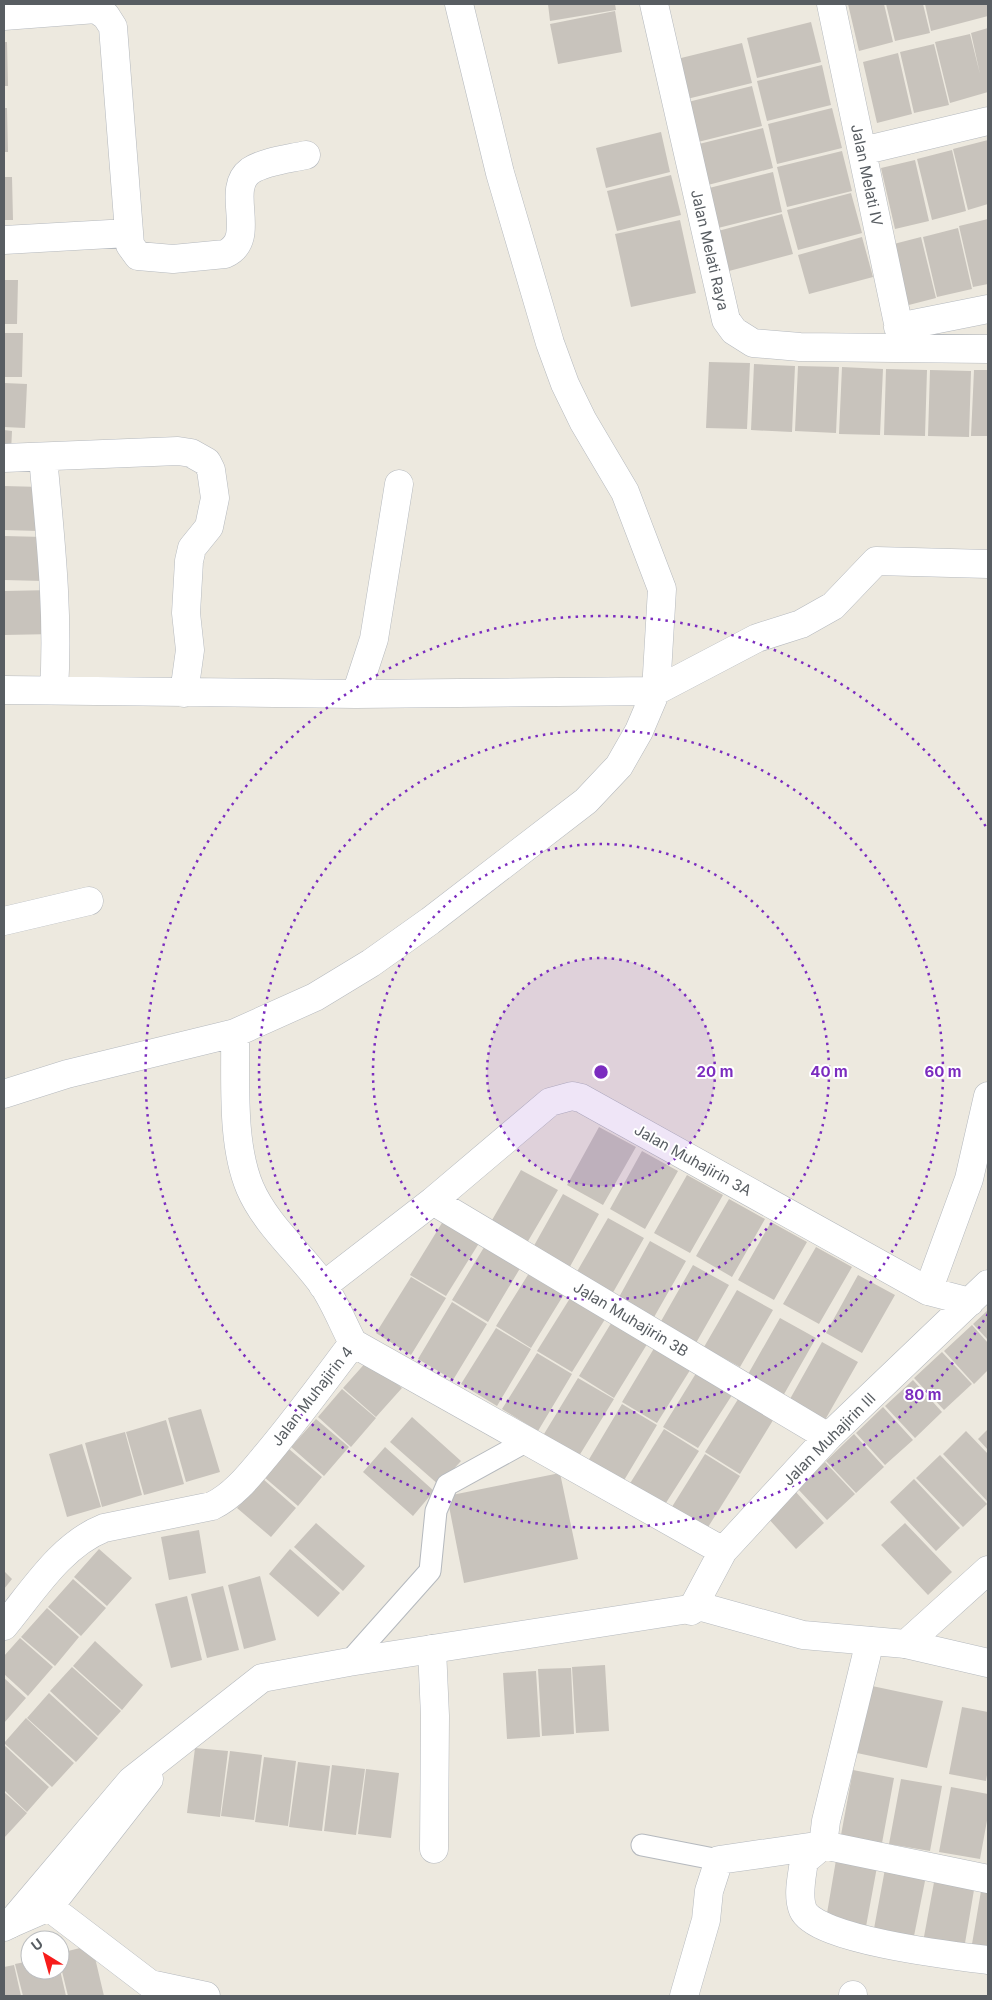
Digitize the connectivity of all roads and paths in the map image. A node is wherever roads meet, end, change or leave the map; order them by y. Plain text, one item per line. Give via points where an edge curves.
1 (459, 4) edge
2 (654, 4) edge
3 (831, 4) edge
4 (4, 16) edge
5 (988, 121) edge
6 (862, 151) junction
7 (306, 155) dead end
8 (128, 233) junction
9 (4, 240) edge
10 (988, 308) edge
11 (900, 337) junction
12 (988, 349) edge
13 (43, 457) junction
14 (4, 458) edge
15 (399, 484) dead end
16 (988, 564) edge
17 (4, 690) edge
18 (54, 690) junction
19 (656, 691) junction
20 (184, 693) junction
21 (356, 694) junction
22 (89, 901) dead end
23 (4, 921) edge
24 (235, 1033) junction
25 (4, 1094) edge
26 (988, 1096) edge
27 (979, 1178) edge
28 (433, 1202) junction
29 (323, 1286) junction
30 (928, 1291) junction
31 (979, 1293) edge
32 (353, 1342) junction
33 (828, 1438) junction
34 (527, 1441) junction
35 (723, 1551) junction
36 (988, 1570) edge
37 (691, 1611) junction
38 (4, 1626) edge
39 (870, 1641) junction
40 (906, 1644) junction
41 (432, 1649) junction
42 (349, 1662) junction
43 (988, 1663) edge
44 (176, 1744) junction
45 (642, 1845) dead end
46 (823, 1845) junction
47 (434, 1849) dead end
48 (719, 1860) junction
49 (988, 1879) edge
50 (49, 1908) junction
51 (7, 1926) edge
52 (988, 1960) edge
53 (206, 1996) edge
54 (684, 1996) edge

1 - 19 street via 500,173 550,343 583,421 625,492 662,590
2 - 11 street, Jalan Melati Raya via 726,320 734,331 753,343 800,347
3 - 6 street, Jalan Melati IV
4 - 8 street via 96,9 110,21
5 - 6 street
6 - 11 street, Jalan Melati IV
7 - 8 street via 248,172 240,192 240,240 232,251 173,259 138,256 130,245
8 - 9 street
10 - 11 street
11 - 12 street, Jalan Melati Raya
13 - 14 street
13 - 18 street via 56,593
13 - 20 street via 178,451 191,453 207,462 215,498 209,527 192,548 189,561 186,612 190,650
15 - 21 street via 374,639
16 - 19 street via 876,561 833,606 801,624 757,638
17 - 18 street
18 - 20 street
19 - 21 street
19 - 24 street via 619,766 586,802 371,963 315,996
20 - 21 street
22 - 23 street
24 - 25 street via 67,1074
24 - 29 street via 237,1124 250,1188
26 - 27 street
27 - 30 street
28 - 29 street, Jalan Muhajirin 3A
28 - 30 street, Jalan Muhajirin 3A via 550,1102 572,1096 590,1103
28 - 33 street, Jalan Muhajirin 3B
29 - 32 street
30 - 31 street, Jalan Muhajirin 3A
31 - 33 street, Jalan Muhajirin III
32 - 34 street, Jalan Muhajirin 4
32 - 38 street, Jalan Muhajirin 4 via 301,1414 221,1502 89,1534 65,1554
33 - 35 street, Jalan Muhajirin III
34 - 35 street, Jalan Muhajirin 4
34 - 42 lane via 446,1486 436,1511 430,1571
35 - 37 street, Jalan Muhajirin III
36 - 40 street
37 - 39 street via 702,1607 803,1636
37 - 41 street
39 - 40 street
39 - 46 street
40 - 43 street
41 - 42 street
41 - 47 street
42 - 44 street via 262,1678
44 - 50 street
44 - 51 street via 131,1781
45 - 48 lane
46 - 48 street
46 - 49 street
46 - 52 street via 804,1861 800,1898 809,1919 829,1930 940,1954
48 - 54 street
50 - 51 street
50 - 53 street via 150,1984

